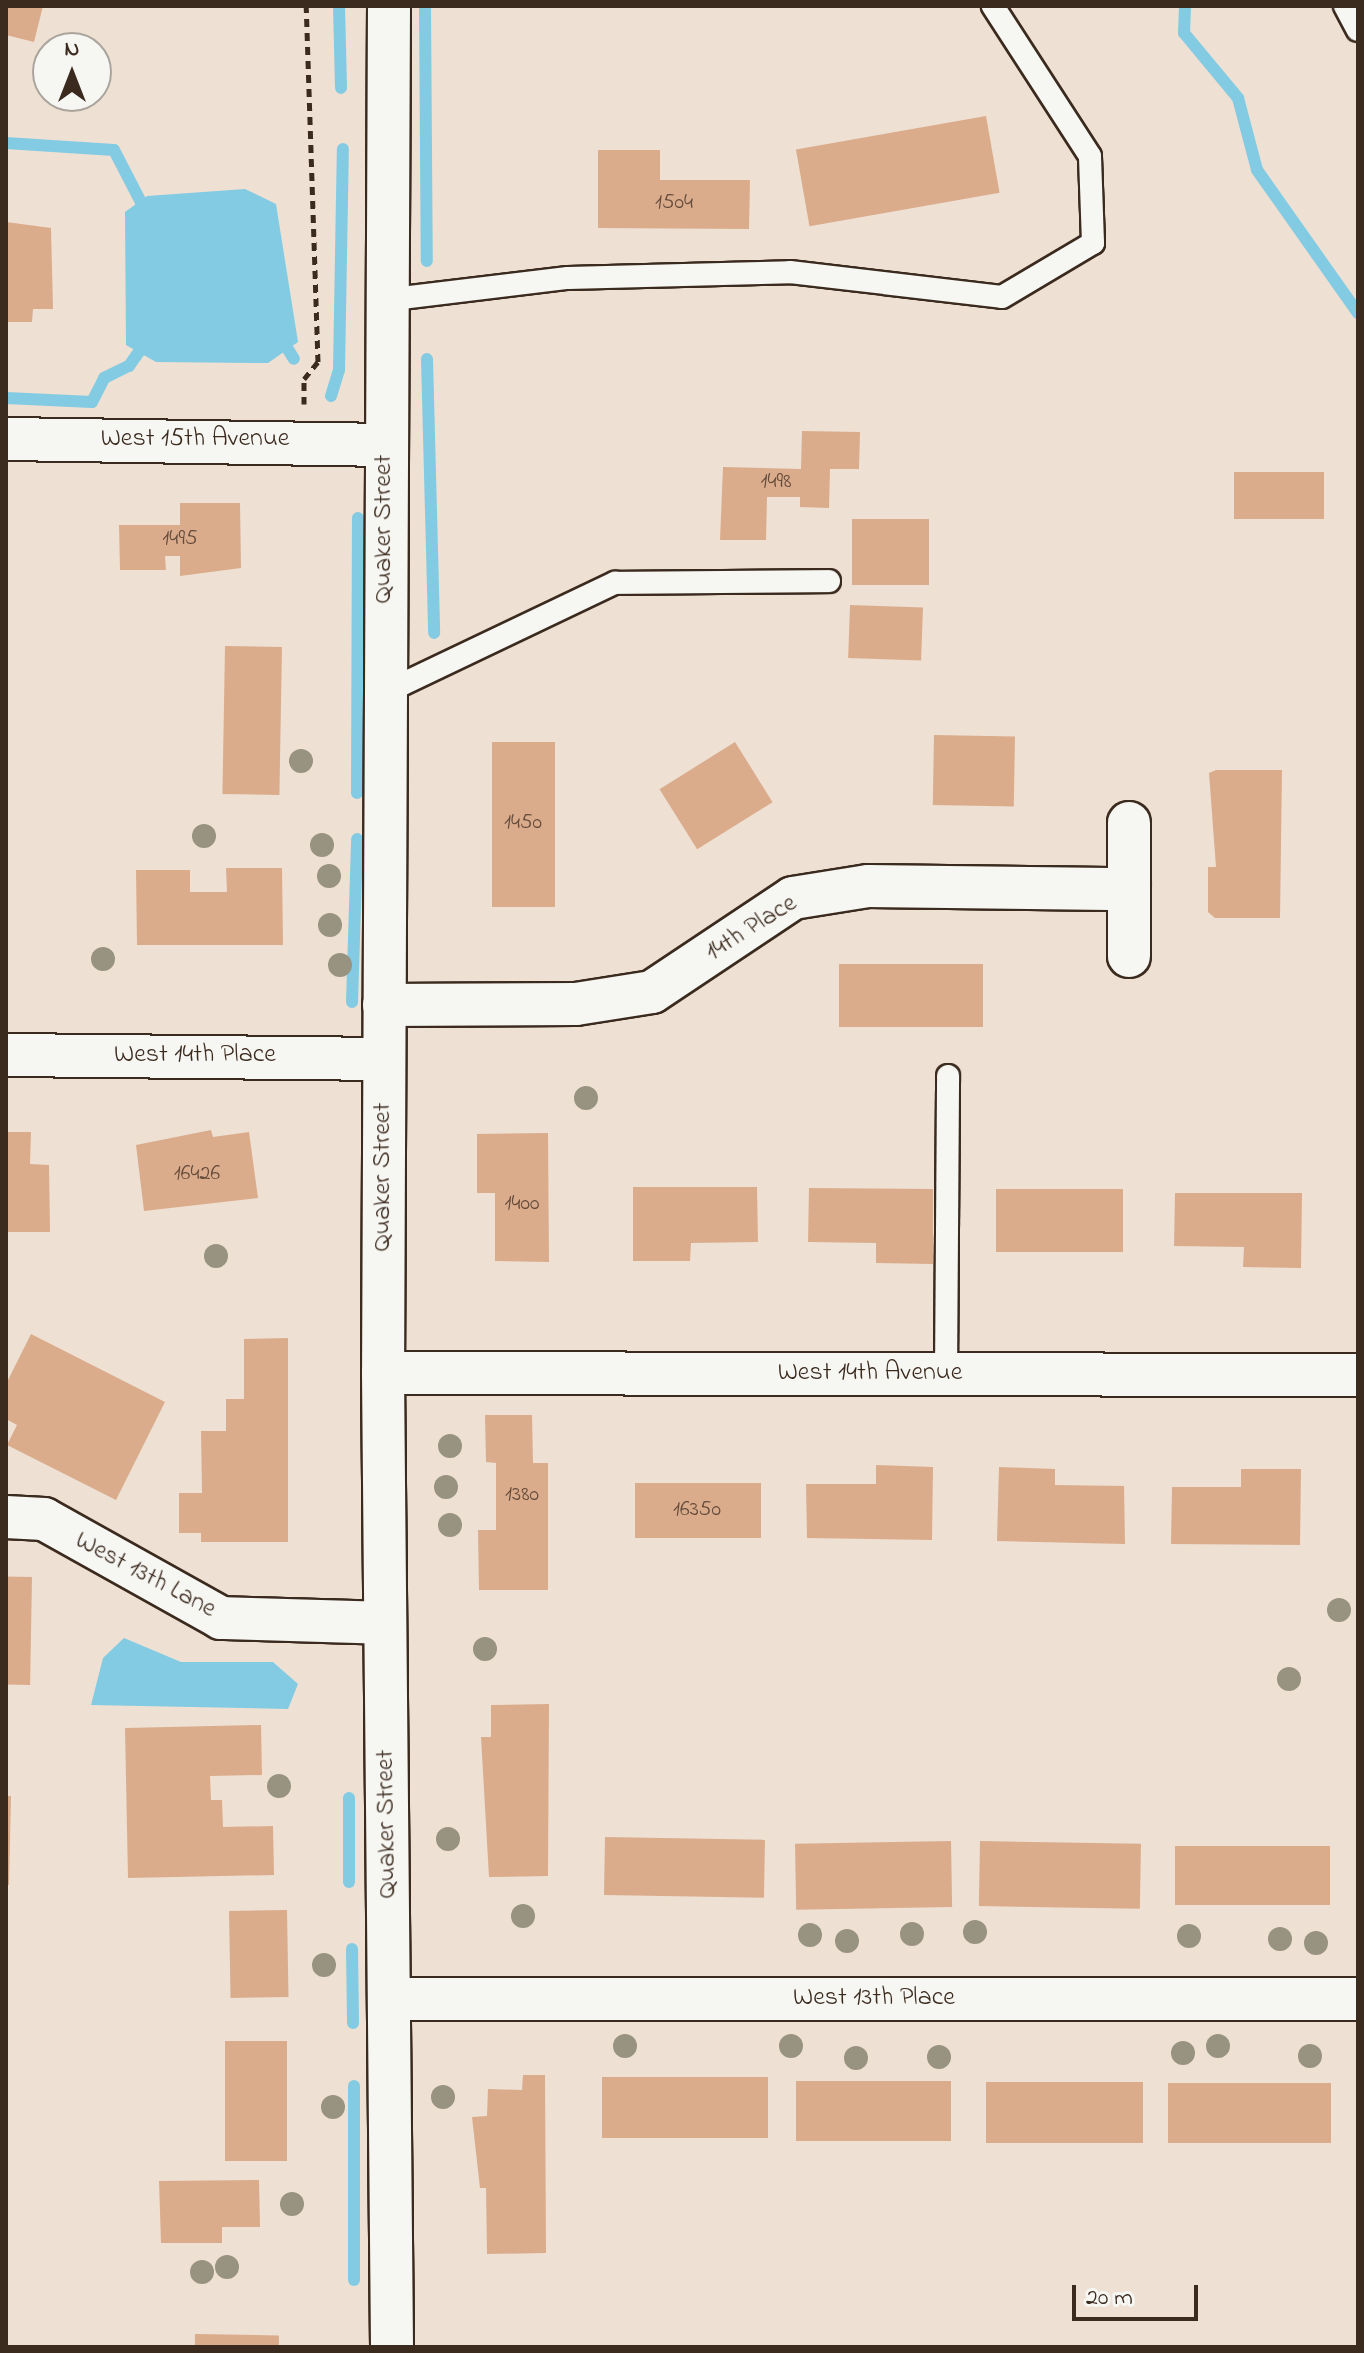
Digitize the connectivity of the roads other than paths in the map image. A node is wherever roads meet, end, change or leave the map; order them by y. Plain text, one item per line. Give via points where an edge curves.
1 (389, 6) edge
2 (993, 6) edge
3 (1345, 6) edge
4 (1358, 30) edge
5 (385, 300) junction
6 (6, 439) edge
7 (384, 445) junction
8 (829, 581) dead end
9 (386, 692) junction
10 (1129, 823) dead end
11 (1129, 889) junction
12 (1129, 956) dead end
13 (384, 1005) junction
14 (6, 1055) edge
15 (384, 1059) junction
16 (948, 1076) dead end
17 (383, 1373) junction
18 (946, 1374) junction
19 (1358, 1375) edge
20 (6, 1517) edge
21 (385, 1623) junction
22 (389, 1999) junction
23 (1358, 1999) edge
24 (392, 2347) edge

1 - 5 street, Quaker Street
2 - 5 lane via 1090,156 1093,243 1002,297 790,272 568,278
3 - 4 lane
5 - 7 street, Quaker Street
6 - 7 street, West 15th Avenue
7 - 9 street, Quaker Street
8 - 9 lane via 615,583
9 - 13 street, Quaker Street
10 - 11 street
11 - 12 street
11 - 13 street, 14th Place via 868,886 793,898 652,992 576,1004
13 - 15 street, Quaker Street
14 - 15 street, West 14th Place
15 - 17 street, Quaker Street
16 - 18 lane
17 - 18 street, West 14th Avenue
17 - 21 street, Quaker Street
18 - 19 street, West 14th Avenue
20 - 21 street, West 13th Lane via 44,1519 221,1618
21 - 22 street, Quaker Street
22 - 23 street, West 13th Place
22 - 24 street, Quaker Street

